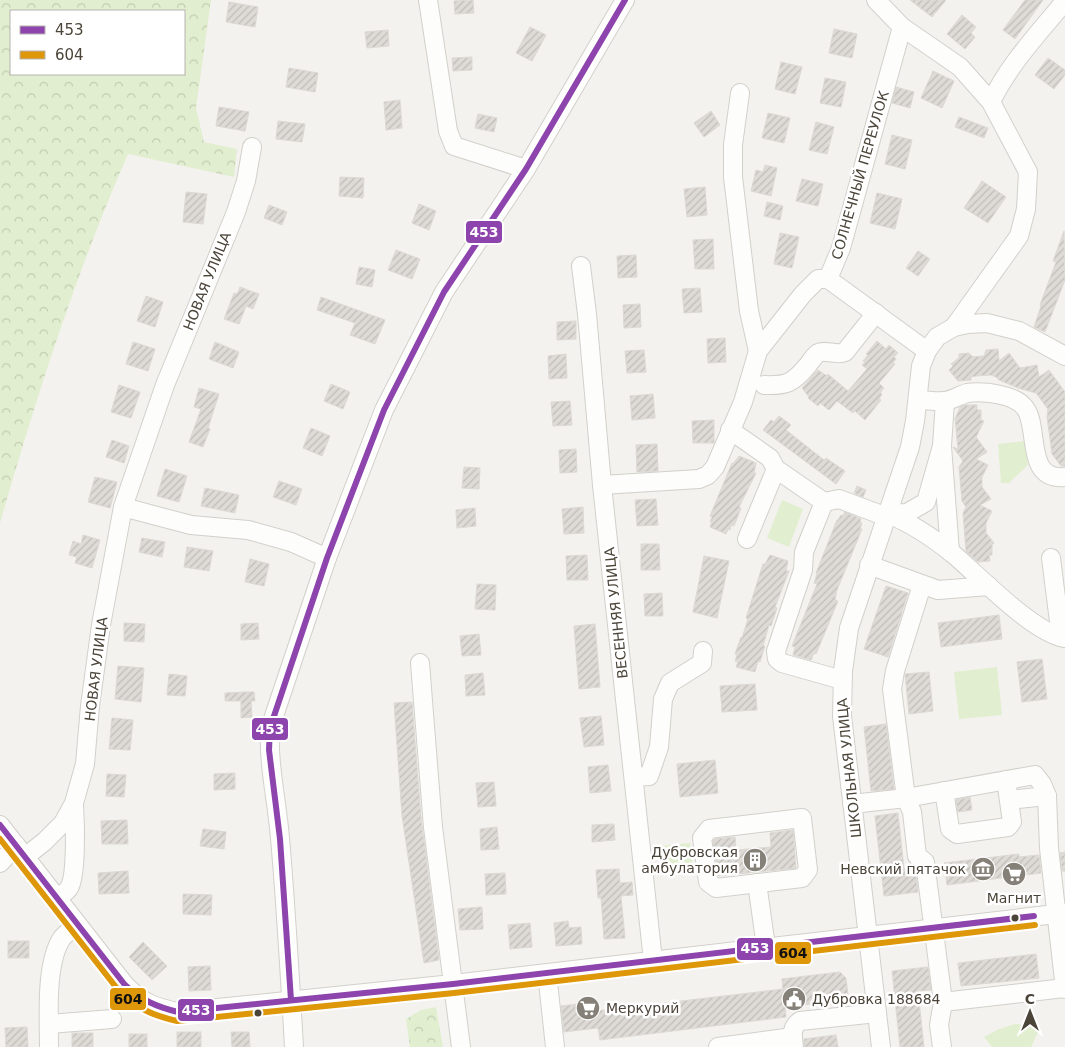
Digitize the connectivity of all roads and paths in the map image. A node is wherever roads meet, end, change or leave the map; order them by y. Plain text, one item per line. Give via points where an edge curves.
1 (428, 0) edge
2 (625, 0) edge
3 (876, 0) edge
4 (1065, 1) edge
5 (902, 27) junction
6 (740, 93) dead end
7 (992, 102) junction
8 (252, 147) dead end
9 (526, 169) junction
10 (581, 266) dead end
11 (828, 278) junction
12 (876, 314) junction
13 (954, 327) junction
14 (758, 351) junction
15 (927, 351) junction
16 (1065, 356) edge
17 (764, 385) dead end
18 (918, 400) junction
19 (945, 401) junction
20 (730, 430) junction
21 (942, 446) junction
22 (776, 469) junction
23 (1065, 477) edge
24 (602, 485) junction
25 (824, 502) junction
26 (926, 502) junction
27 (123, 507) junction
28 (888, 514) junction
29 (947, 515) junction
30 (747, 539) dead end
31 (950, 552) junction
32 (327, 558) junction
33 (1051, 558) dead end
34 (869, 565) junction
35 (922, 585) junction
36 (989, 586) junction
37 (1063, 638) edge
38 (703, 651) dead end
39 (420, 663) dead end
40 (842, 680) junction
41 (634, 778) junction
42 (1006, 780) junction
43 (944, 791) junction
44 (1047, 796) junction
45 (906, 798) junction
46 (1009, 800) junction
47 (74, 803) junction
48 (852, 804) junction
49 (0, 825) edge
50 (21, 851) junction
51 (0, 863) edge
52 (757, 883) junction
53 (57, 898) junction
54 (1061, 913) edge
55 (77, 925) junction
56 (932, 928) junction
57 (868, 935) junction
58 (766, 947) junction
59 (653, 960) junction
60 (547, 973) junction
61 (453, 984) junction
62 (1065, 989) edge
63 (291, 1000) junction
64 (943, 1002) junction
65 (877, 1013) junction
66 (112, 1019) dead end
67 (49, 1024) junction
68 (793, 1042) edge
69 (49, 1047) edge
70 (294, 1047) edge
71 (461, 1047) edge
72 (555, 1047) edge
73 (718, 1047) edge
74 (881, 1047) edge
75 (942, 1047) edge

1 - 9 street via 448,131 454,146
2 - 9 street
3 - 5 street
4 - 7 street via 1013,65
5 - 7 street via 960,67
5 - 11 street, СОЛНЕЧНЫЙ ПЕРЕУЛОК via 841,248
6 - 14 street via 733,145 733,177 749,311
7 - 13 street via 1028,172 1026,209 1019,236
8 - 27 street, НОВАЯ УЛИЦА via 236,212 165,385
9 - 32 street via 444,292 384,410
10 - 24 street, ВЕСЕННЯЯ УЛИЦА
11 - 12 street
11 - 14 street via 818,279 803,294
12 - 15 street
12 - 17 street via 845,352 817,354 789,384
13 - 15 street via 937,337
13 - 16 street via 987,323 1004,326
14 - 20 street via 743,402
15 - 18 street, ШКОЛЬНАЯ УЛИЦА via 921,366
18 - 19 street
18 - 28 street, ШКОЛЬНАЯ УЛИЦА via 910,447
19 - 21 street
19 - 23 street via 967,393 993,393 1024,406 1029,414 1034,450 1044,471 1057,478
20 - 22 street via 770,458
20 - 24 street via 715,467 708,475 686,481
21 - 26 street
21 - 29 street
22 - 25 street
22 - 30 street
24 - 41 street, ВЕСЕННЯЯ УЛИЦА
25 - 28 street via 839,500 870,512
25 - 40 street via 804,552 803,570 776,651 782,663
26 - 28 street via 907,513
26 - 29 street
27 - 32 street via 191,525 248,530 291,542
27 - 47 street, НОВАЯ УЛИЦА via 101,625 85,764
28 - 31 street via 909,522
28 - 34 street, ШКОЛЬНАЯ УЛИЦА
29 - 31 street
31 - 36 street
32 - 63 street via 270,728 269,750 276,790
33 - 37 street
34 - 35 street
34 - 40 street, ШКОЛЬНАЯ УЛИЦА via 849,628
35 - 36 street via 938,590
35 - 45 street via 892,690
36 - 37 street via 1027,619
38 - 41 street via 702,662 670,683 663,699 656,759 649,776
39 - 61 street via 433,827
40 - 48 street, ШКОЛЬНАЯ УЛИЦА via 842,716
41 - 59 street, ВЕСЕННЯЯ УЛИЦА
42 - 43 street
42 - 44 street via 1035,775
42 - 46 street
43 - 45 street
43 - 46 street via 950,829 957,834 1008,827 1012,822
44 - 46 street
44 - 54 street via 1049,848
45 - 48 street
45 - 56 street via 912,812 917,856 925,862
47 - 50 street, НОВАЯ УЛИЦА via 63,823 44,842
47 - 53 street via 76,837 72,877 70,888
48 - 57 street, ШКОЛЬНАЯ УЛИЦА
49 - 50 street
50 - 51 street, НОВАЯ УЛИЦА
50 - 53 street
52 - 52 street via 802,878 808,870 802,818 709,829 702,838 708,882 716,888
52 - 58 street
53 - 55 street
54 - 56 street
54 - 62 street
55 - 63 street via 125,985 138,998 156,1008 178,1012
55 - 67 street via 57,947 48,988
56 - 57 street
56 - 64 street
57 - 58 street
57 - 65 street, ШКОЛЬНАЯ УЛИЦА
58 - 59 street
59 - 60 street
60 - 61 street
60 - 72 street
61 - 63 street
61 - 71 street
62 - 64 street
63 - 70 street
64 - 75 street
65 - 68 street via 800,1021 792,1031
65 - 74 street, ШКОЛЬНАЯ УЛИЦА
66 - 67 street
67 - 69 street
68 - 73 street

